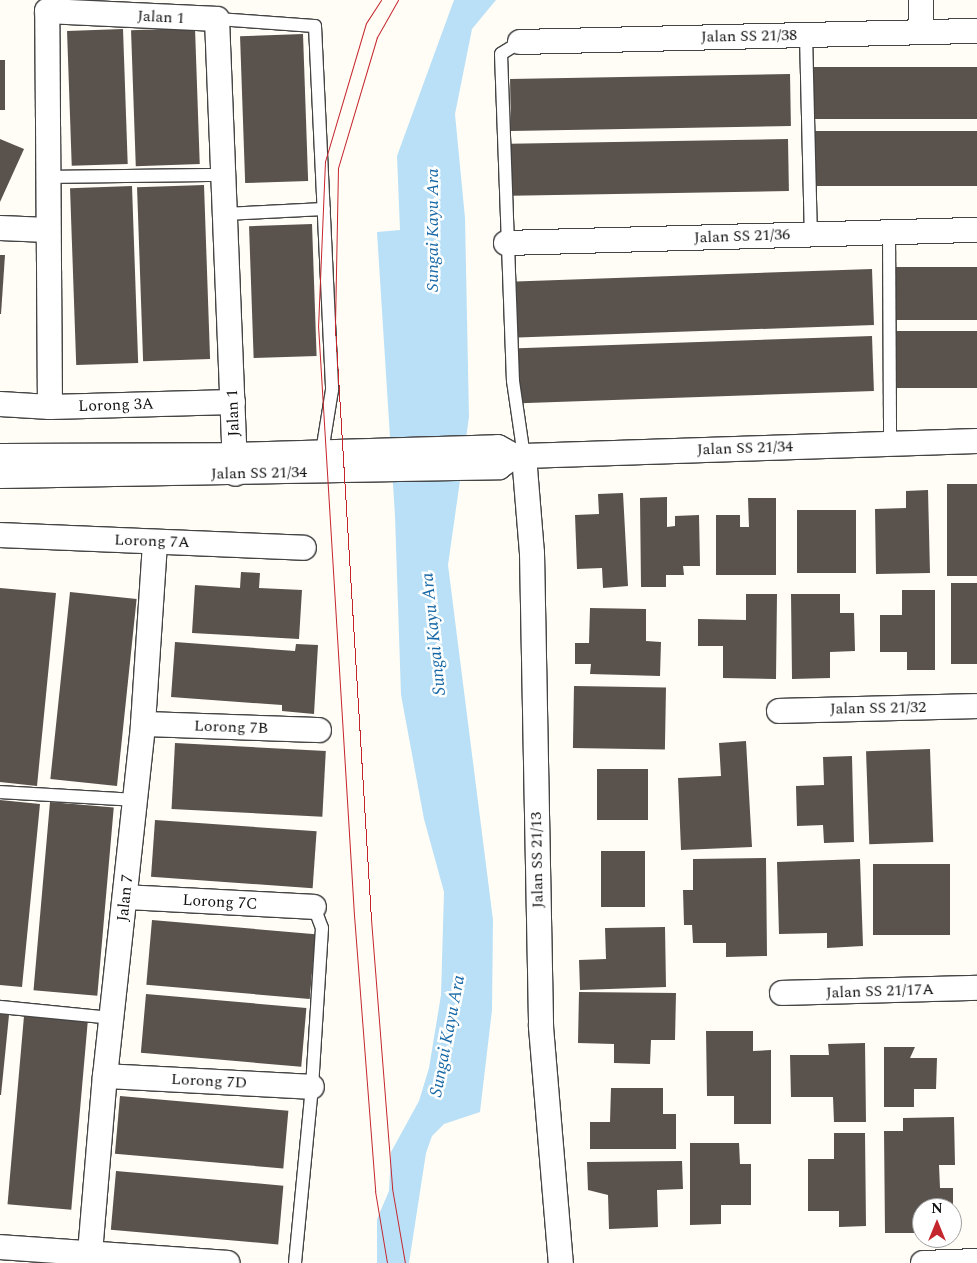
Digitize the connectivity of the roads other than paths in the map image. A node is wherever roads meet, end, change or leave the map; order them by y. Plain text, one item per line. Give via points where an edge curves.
1 (921, 0) edge
2 (217, 20) junction
3 (977, 31) edge
4 (921, 32) junction
5 (806, 35) junction
6 (520, 42) joint
7 (223, 175) junction
8 (48, 177) junction
9 (324, 210) junction
10 (225, 214) junction
11 (0, 228) edge
12 (48, 230) junction
13 (977, 230) edge
14 (888, 232) junction
15 (811, 234) junction
16 (506, 243) junction
17 (233, 402) junction
18 (0, 404) edge
19 (50, 407) junction
20 (977, 440) edge
21 (890, 444) junction
22 (0, 456) edge
23 (509, 456) junction
24 (336, 458) junction
25 (235, 464) junction
26 (0, 476) edge
27 (0, 535) edge
28 (155, 542) junction
29 (304, 548) dead end
30 (977, 706) edge
31 (779, 711) dead end
32 (143, 724) junction
33 (319, 730) dead end
34 (0, 792) edge
35 (135, 800) junction
36 (125, 897) junction
37 (314, 907) joint
38 (977, 988) edge
39 (782, 994) dead end
40 (0, 1007) edge
41 (112, 1018) junction
42 (105, 1076) junction
43 (312, 1087) junction
44 (0, 1247) edge
45 (90, 1253) junction
46 (44, 1257) edge
47 (977, 1261) edge
48 (227, 1263) edge
49 (295, 1263) edge
50 (561, 1263) edge
51 (923, 1263) edge

1 - 4 street
2 - 7 street, Jalan 1
2 - 8 street, Jalan 1 via 47,11
2 - 9 lane via 315,26
3 - 4 street, Jalan SS 21/38
4 - 5 street, Jalan SS 21/38
5 - 6 street, Jalan SS 21/38
5 - 15 lane
6 - 16 lane via 501,54
7 - 8 lane
7 - 10 street, Jalan 1
8 - 12 street, Jalan 1
9 - 10 lane
9 - 24 lane
10 - 17 street, Jalan 1
11 - 12 street
12 - 19 street, Jalan 1
13 - 14 street, Jalan SS 21/36
14 - 15 street, Jalan SS 21/36
14 - 21 lane
15 - 16 street, Jalan SS 21/36
16 - 23 lane via 513,382
17 - 19 street, Lorong 3A
17 - 25 street, Jalan 1
18 - 19 street, Lorong 3A
20 - 21 street, Jalan SS 21/34
21 - 23 street, Jalan SS 21/34
22 - 25 street, Jalan SS 21/34
23 - 24 street, Jalan SS 21/34
23 - 50 street, Jalan SS 21/13 via 532,553 541,1028
24 - 25 street, Jalan SS 21/34
25 - 26 street, Jalan SS 21/34
27 - 28 street, Lorong 7A
28 - 29 street, Lorong 7A
28 - 32 street, Jalan 7
30 - 31 street, Jalan SS 21/32
32 - 33 street, Lorong 7B
32 - 35 street, Jalan 7
34 - 35 lane
35 - 36 street, Jalan 7
36 - 37 street, Lorong 7C
36 - 41 street, Jalan 7
37 - 43 lane via 322,928
38 - 39 street, Jalan SS 21/17A
40 - 41 lane
41 - 42 street, Jalan 7
42 - 43 street, Lorong 7D
42 - 45 street, Jalan 7
43 - 49 lane
44 - 46 street
45 - 46 street
45 - 48 street
47 - 51 street

